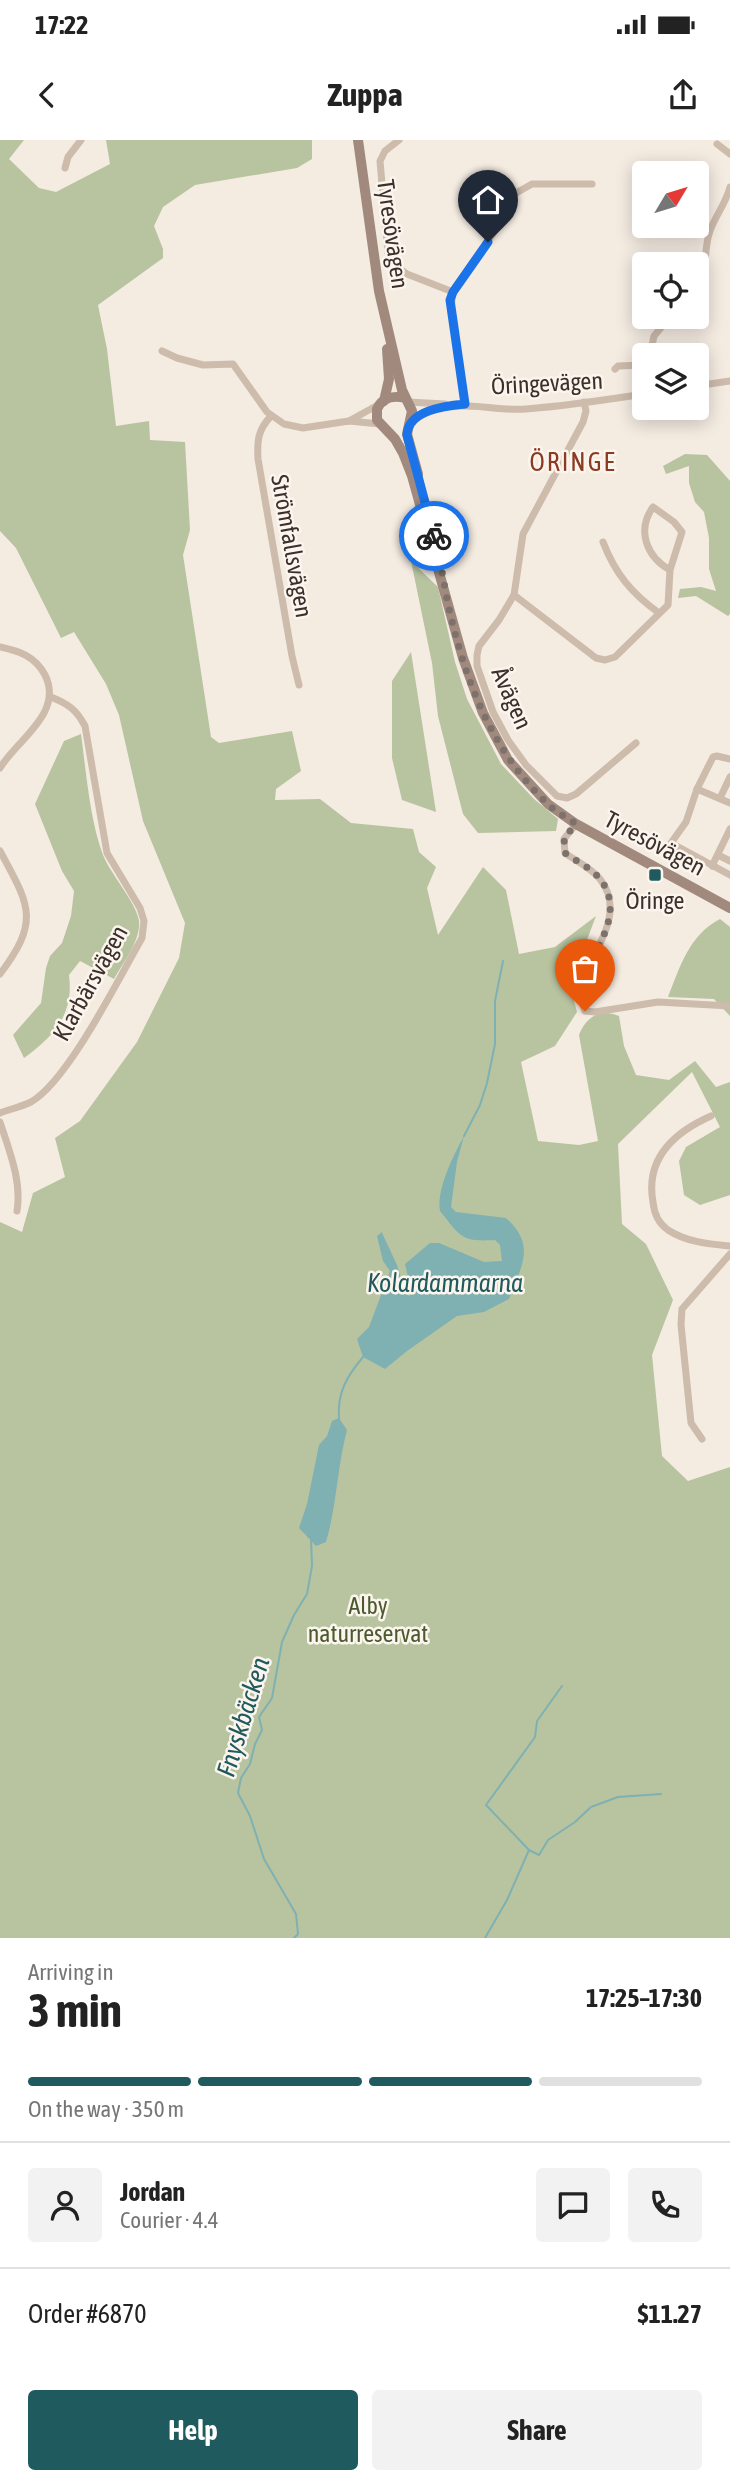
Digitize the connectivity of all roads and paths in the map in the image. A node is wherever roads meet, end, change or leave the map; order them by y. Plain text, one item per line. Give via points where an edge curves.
1 (81, 140) edge
2 (358, 140) edge
3 (399, 140) edge
4 (717, 144) dead end
5 (730, 154) edge
6 (65, 168) dead end
7 (592, 184) dead end
8 (730, 187) edge
9 (706, 252) edge
10 (453, 292) junction
11 (387, 333) junction
12 (162, 351) dead end
13 (632, 365) edge
14 (615, 369) dead end
15 (730, 381) edge
16 (709, 384) edge
17 (632, 396) edge
18 (407, 400) junction
19 (584, 402) junction
20 (381, 403) junction
21 (465, 404) junction
22 (453, 405) junction
23 (271, 416) junction
24 (349, 421) junction
25 (409, 424) junction
26 (383, 427) junction
27 (603, 542) dead end
28 (670, 570) junction
29 (514, 595) junction
30 (446, 596) junction
31 (657, 614) junction
32 (0, 647) edge
33 (299, 685) dead end
34 (51, 697) junction
35 (636, 743) dead end
36 (730, 759) edge
37 (0, 768) edge
38 (730, 777) edge
39 (697, 789) junction
40 (720, 798) junction
41 (730, 803) edge
42 (576, 824) junction
43 (730, 829) edge
44 (0, 851) edge
45 (718, 855) junction
46 (730, 861) edge
47 (712, 866) junction
48 (730, 875) edge
49 (730, 908) edge
50 (0, 974) edge
51 (730, 1006) edge
52 (0, 1113) edge
53 (711, 1116) dead end
54 (0, 1122) edge
55 (18, 1211) dead end
56 (730, 1246) edge
57 (730, 1254) edge
58 (702, 1439) dead end

1 - 6 street
2 - 11 main road, Tyresövägen
3 - 10 street via 385,150 380,162 388,253 397,268
4 - 5 street
7 - 10 street via 532,184 516,193
8 - 9 street via 709,232
10 - 21 street via 451,307
11 - 18 main road, Tyresövägen
11 - 20 main road, Tyresövägen via 389,379
12 - 23 street via 203,365 233,364
13 - 14 street
15 - 16 street
17 - 19 street, Öringevägen
18 - 20 main road via 394,396
18 - 22 street, Öringevägen
18 - 25 main road, Tyresövägen via 412,411
19 - 21 street, Öringevägen via 523,409
19 - 29 street, Åvägen via 583,422 523,534
20 - 24 street
20 - 26 main road, Tyresövägen via 376,415
21 - 22 street, Öringevägen
22 - 25 street, Öringevägen via 427,411
23 - 24 street via 303,428
23 - 33 street, Strömfallsvägen via 259,432 258,451
24 - 26 street
25 - 26 main road via 397,431
25 - 30 main road, Tyresövägen via 407,435
26 - 30 main road, Tyresövägen via 404,453
27 - 31 street via 613,567
28 - 28 street via 682,532 653,508 644,529 648,549
28 - 31 street via 668,605
29 - 31 street via 596,658 605,660 615,657
29 - 35 street, Åvägen via 479,646 477,666 498,722 526,765 556,796 567,798
30 - 42 main road, Tyresövägen via 463,658 496,741 525,781
32 - 34 street via 24,652 43,672
34 - 37 street via 42,717
34 - 52 street, Klarbärsvägen via 69,705 85,726 107,853 140,908 142,938 86,1036 50,1087 30,1102
36 - 39 street via 713,757
38 - 40 street
39 - 40 street
39 - 47 street via 686,822 671,843
40 - 41 street
42 - 49 main road, Tyresövägen
42 - 51 street via 564,838 565,853 598,876 611,905 605,930 577,988 585,1011 658,1002
43 - 45 street
44 - 50 street via 24,897 27,915 20,941
45 - 46 street
45 - 47 street
47 - 48 street
53 - 56 street via 664,1147 654,1170 652,1201 668,1230 693,1241
54 - 55 street via 20,1195
57 - 58 street via 682,1309 691,1423

